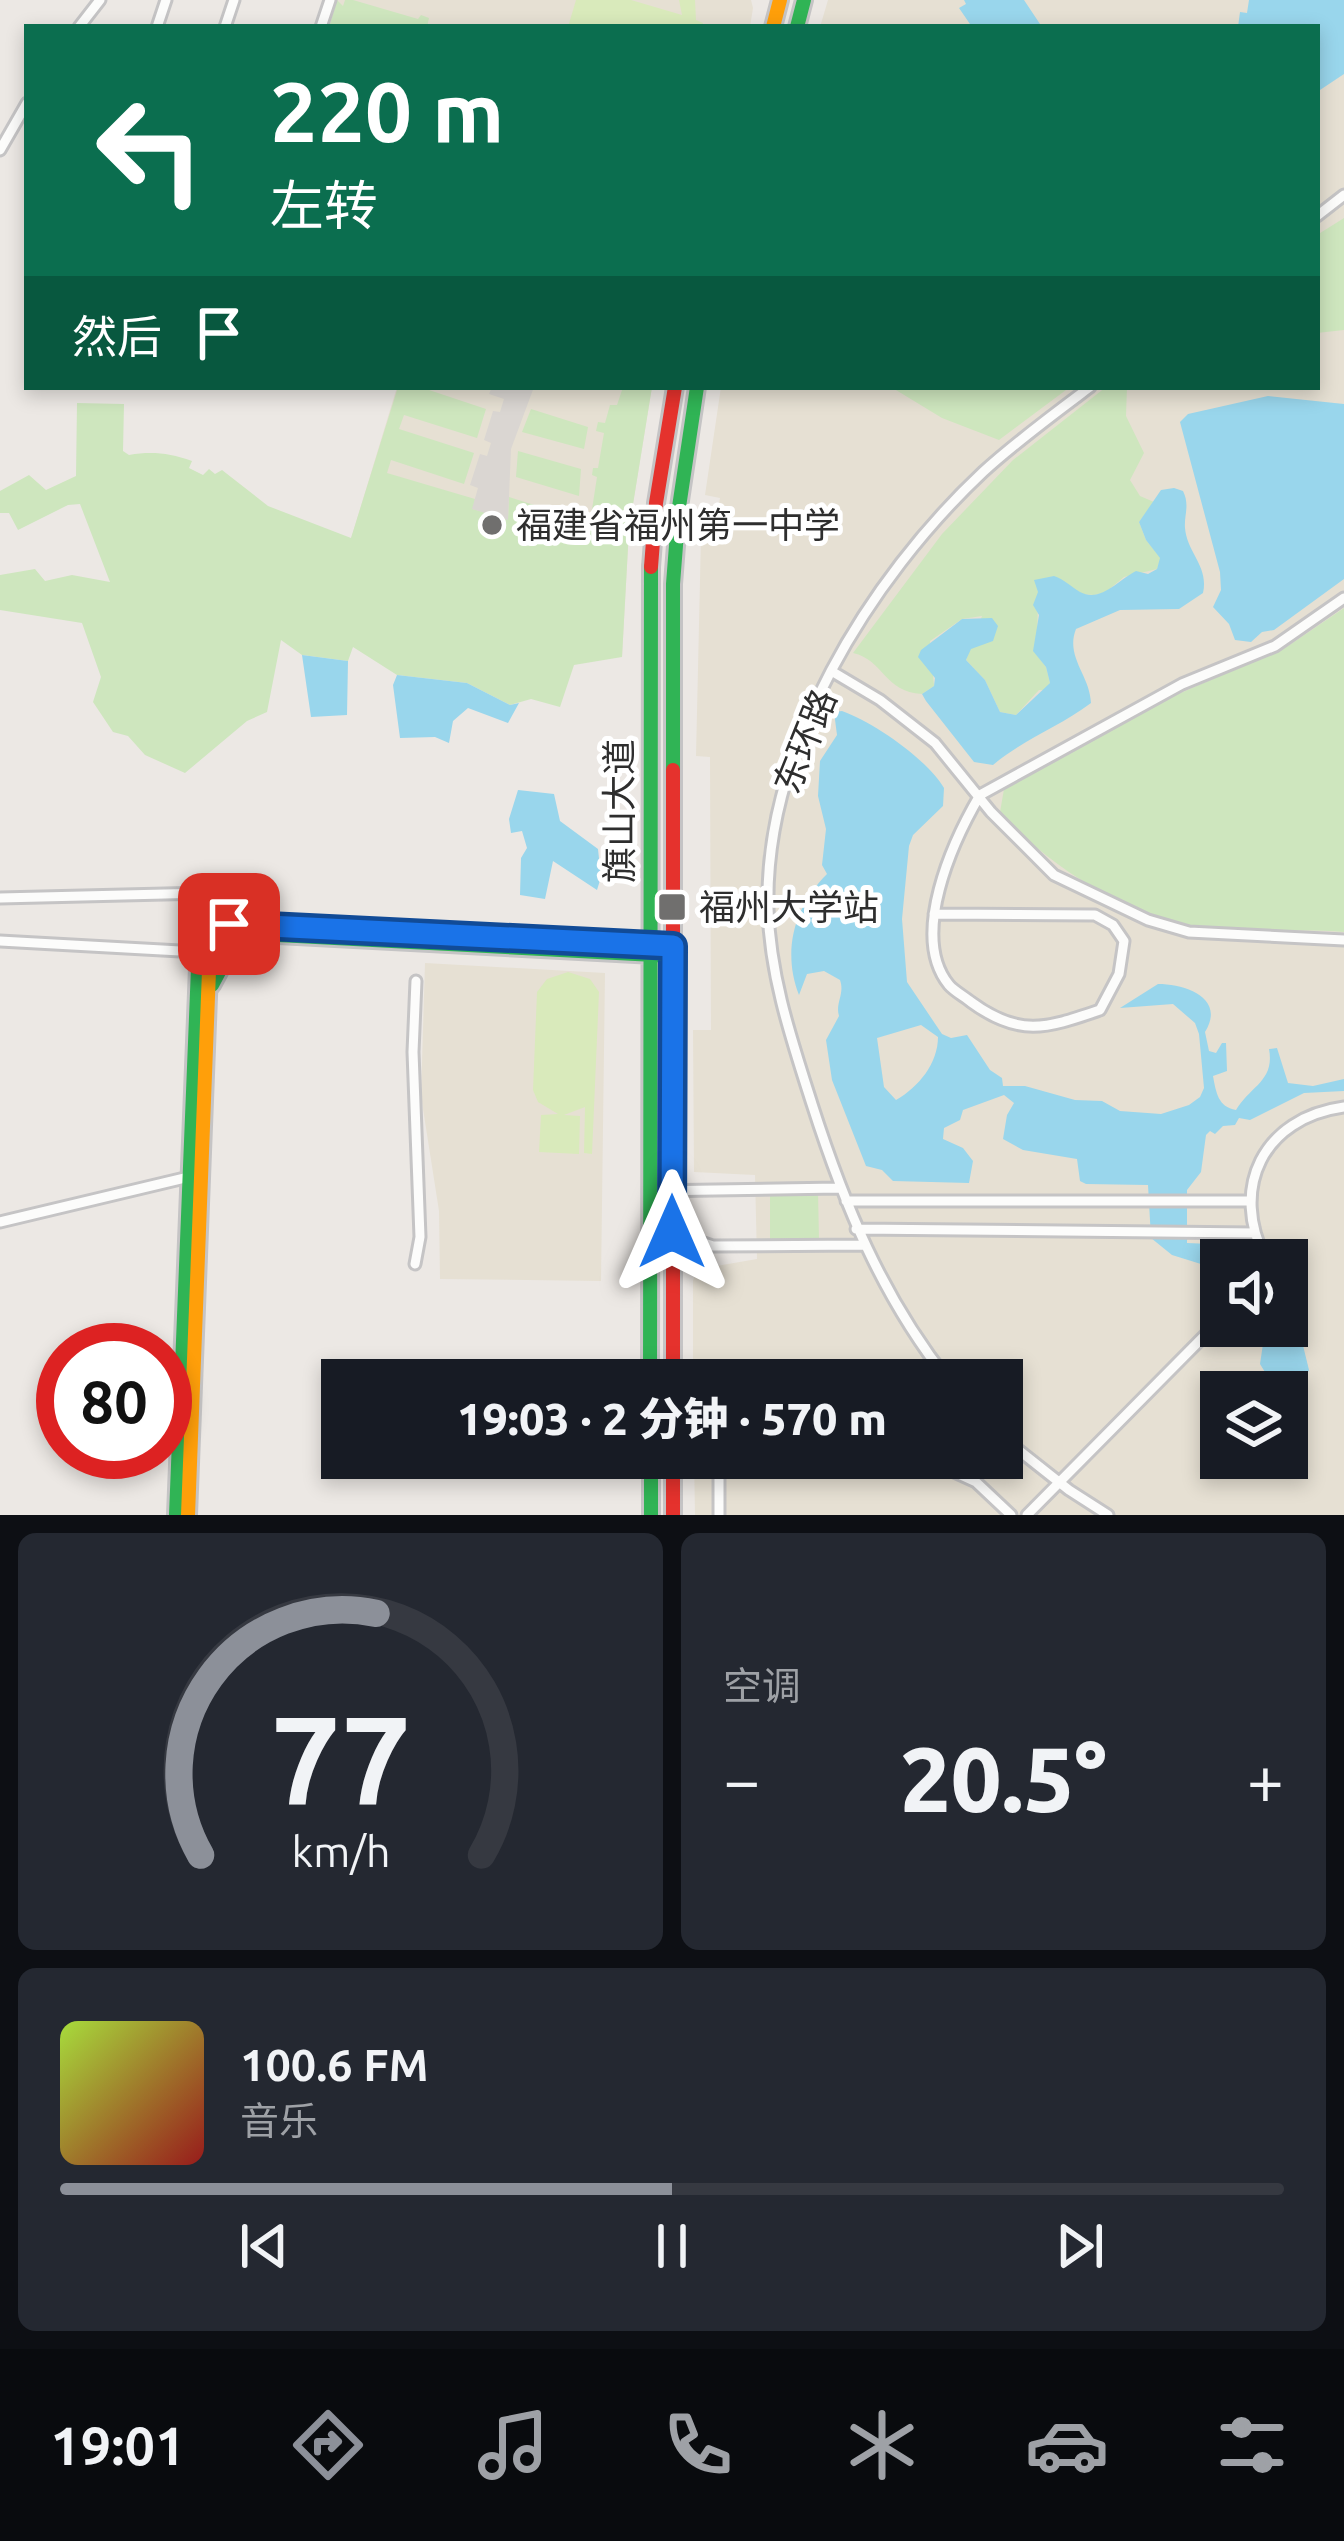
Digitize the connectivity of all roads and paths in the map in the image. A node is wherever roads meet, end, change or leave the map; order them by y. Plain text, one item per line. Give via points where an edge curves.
1 (100, 0) edge
2 (81, 24) edge
3 (24, 108) edge
4 (0, 150) edge
5 (1344, 195) edge
6 (1320, 214) edge
7 (674, 390) edge
8 (697, 390) edge
9 (1086, 390) edge
10 (1344, 598) edge
11 (833, 672) junction
12 (980, 795) junction
13 (206, 893) joint
14 (0, 898) edge
15 (934, 914) junction
16 (205, 927) junction
17 (279, 935) junction
18 (0, 940) edge
19 (1344, 940) edge
20 (650, 950) junction
21 (673, 951) junction
22 (198, 952) junction
23 (416, 981) dead end
24 (207, 1013) junction
25 (1344, 1107) edge
26 (194, 1176) junction
27 (839, 1188) junction
28 (650, 1191) junction
29 (673, 1191) junction
30 (846, 1201) junction
31 (1250, 1201) junction
32 (0, 1222) edge
33 (856, 1229) junction
34 (650, 1231) junction
35 (672, 1232) junction
36 (1255, 1233) junction
37 (1257, 1239) edge
38 (863, 1244) junction
39 (416, 1264) dead end
40 (1200, 1340) edge
41 (650, 1359) edge
42 (673, 1359) edge
43 (933, 1359) edge
44 (1023, 1454) edge
45 (651, 1479) edge
46 (673, 1479) edge
47 (1058, 1482) junction
48 (1005, 1513) edge
49 (176, 1515) edge
50 (188, 1515) edge
51 (651, 1515) edge
52 (673, 1515) edge
53 (719, 1515) edge
54 (1027, 1515) edge
55 (1108, 1515) edge

1 - 2 street
3 - 4 street
5 - 6 street
7 - 20 main road, 旗山大道 via 650,581
8 - 21 main road, 旗山大道 via 673,568
9 - 11 street, 东环路 via 942,515 886,584
10 - 12 street via 1275,646 1182,684
11 - 12 street via 935,743
11 - 27 street, 东环路 via 789,765 768,913 788,1025
12 - 15 street
12 - 19 street via 1054,875 1148,920 1226,937
13 - 14 street
13 - 16 main road
15 - 15 street via 934,949 949,985 996,1019 1048,1028 1100,1010 1119,974 1124,941 1096,915
16 - 17 main road
16 - 20 main road
16 - 22 main road
16 - 24 main road
17 - 20 main road
17 - 24 main road via 243,943 224,958
18 - 22 street
20 - 21 main road
20 - 28 main road, 旗山大道
21 - 29 main road, 旗山大道
22 - 26 main road
23 - 39 street
24 - 26 main road
25 - 31 street via 1293,1122 1261,1155
26 - 32 street
26 - 49 main road
26 - 50 main road
27 - 29 street
27 - 30 street, 东环路
28 - 29 street
28 - 34 main road, 旗山大道
29 - 35 main road, 旗山大道
30 - 31 street
30 - 33 street, 东环路
31 - 36 street
33 - 36 street
33 - 38 street, 东环路
34 - 35 street
34 - 41 main road, 旗山大道
35 - 38 street via 712,1246
35 - 42 main road, 旗山大道
36 - 37 street
38 - 43 street, 东环路
40 - 47 street
44 - 47 street
45 - 51 main road
46 - 52 main road
47 - 54 street
47 - 55 street
48 - 53 street via 976,1482 943,1467 738,1464 719,1471

